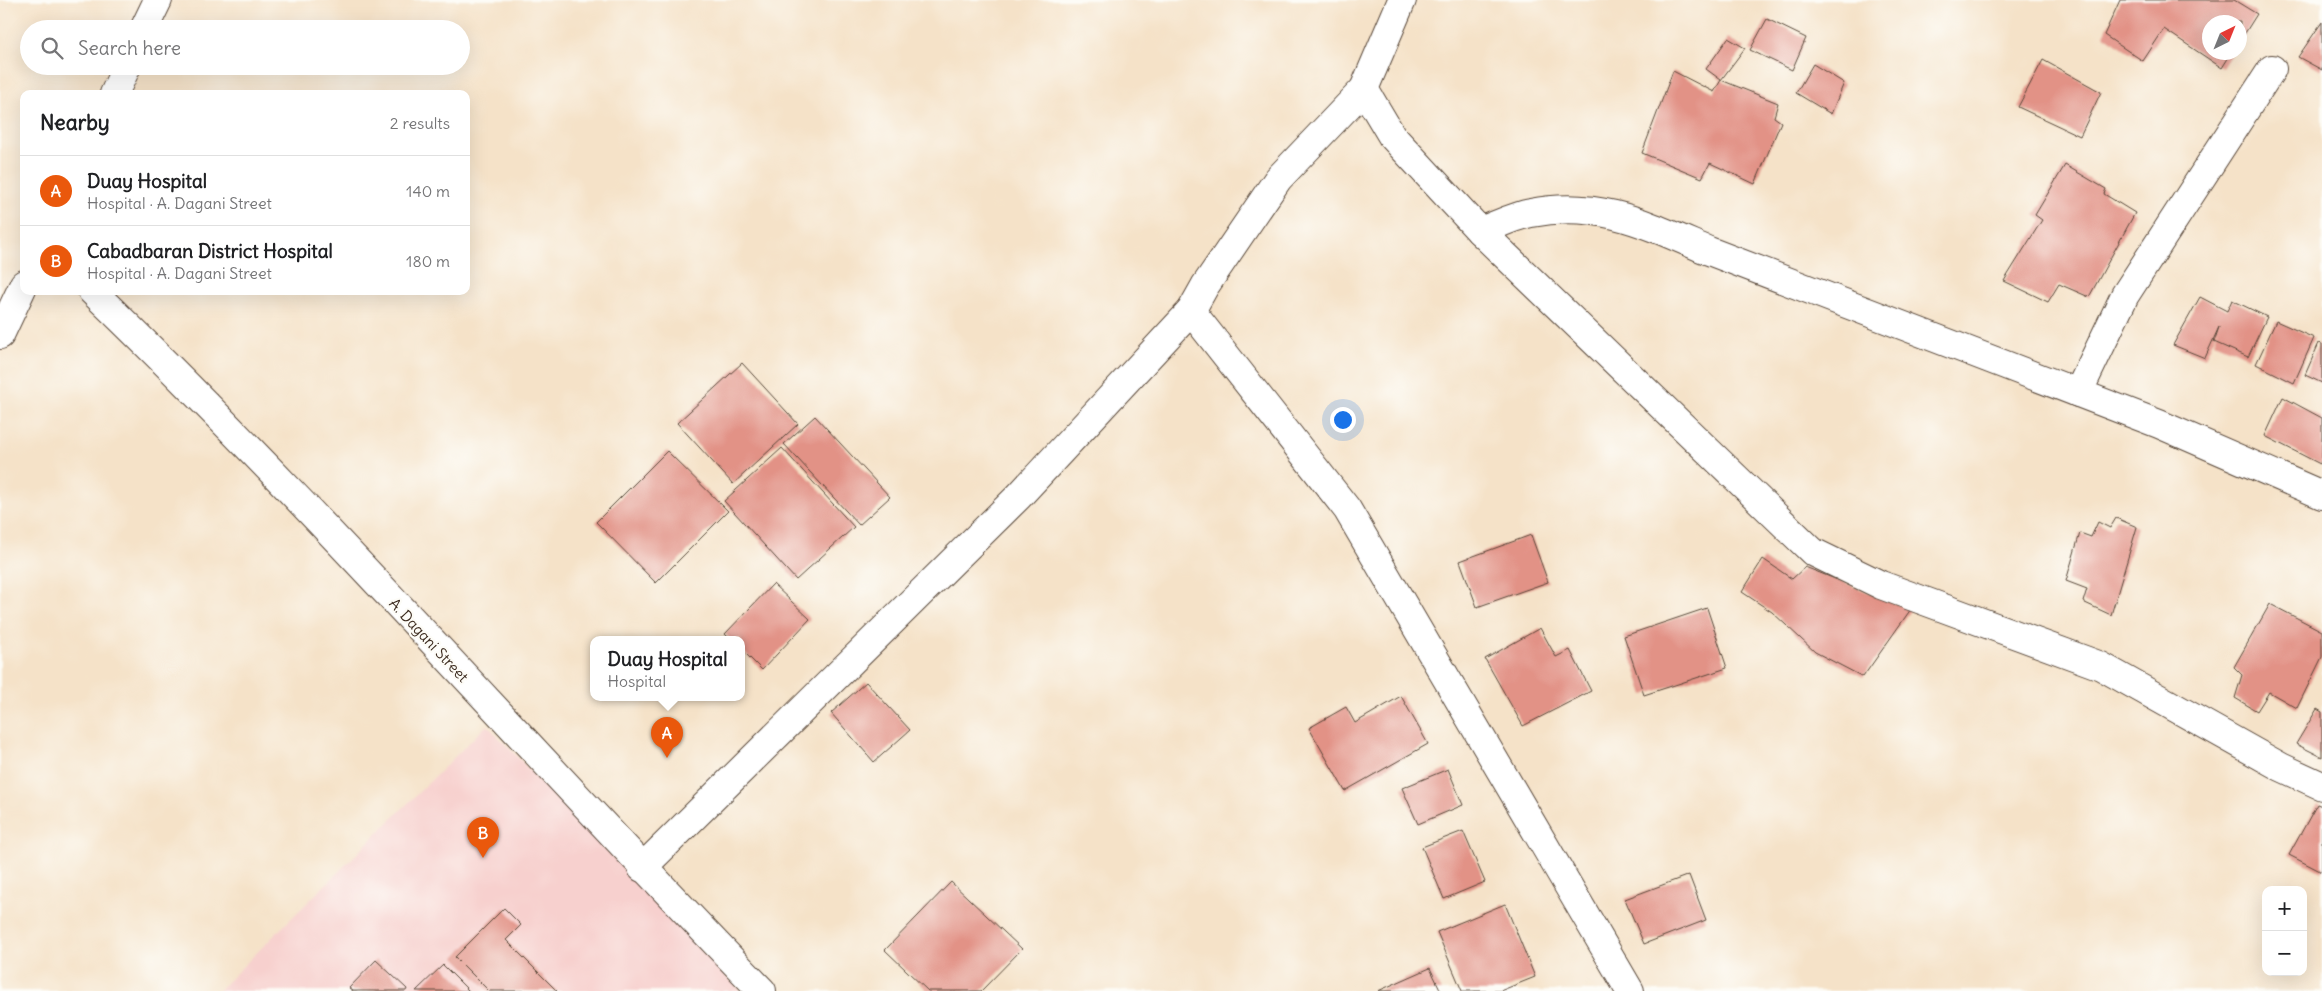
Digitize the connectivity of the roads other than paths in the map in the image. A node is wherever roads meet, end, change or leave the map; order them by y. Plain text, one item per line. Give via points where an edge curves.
1 (158, 0) edge
2 (1402, 0) edge
3 (148, 20) edge
4 (2272, 69) dead end
5 (122, 75) edge
6 (1364, 89) junction
7 (116, 90) edge
8 (1480, 232) junction
9 (20, 292) edge
10 (96, 295) edge
11 (1191, 311) junction
12 (0, 335) edge
13 (2078, 393) junction
14 (2322, 495) edge
15 (2322, 786) edge
16 (642, 868) junction
17 (762, 991) edge
18 (1630, 991) edge

1 - 3 street
2 - 6 street
4 - 13 street via 2125,295
5 - 7 street
6 - 8 street via 1392,136
6 - 11 street via 1278,179 1204,286
8 - 13 street via 1529,213 1563,208 1602,210 1648,225
8 - 15 street via 1813,552 1881,585 2101,666 2281,768
9 - 12 street
10 - 16 street, A. Dagani Street via 196,391
11 - 16 street via 1019,496
11 - 18 street via 1347,509
13 - 14 street via 2159,424
16 - 17 street, A. Dagani Street

